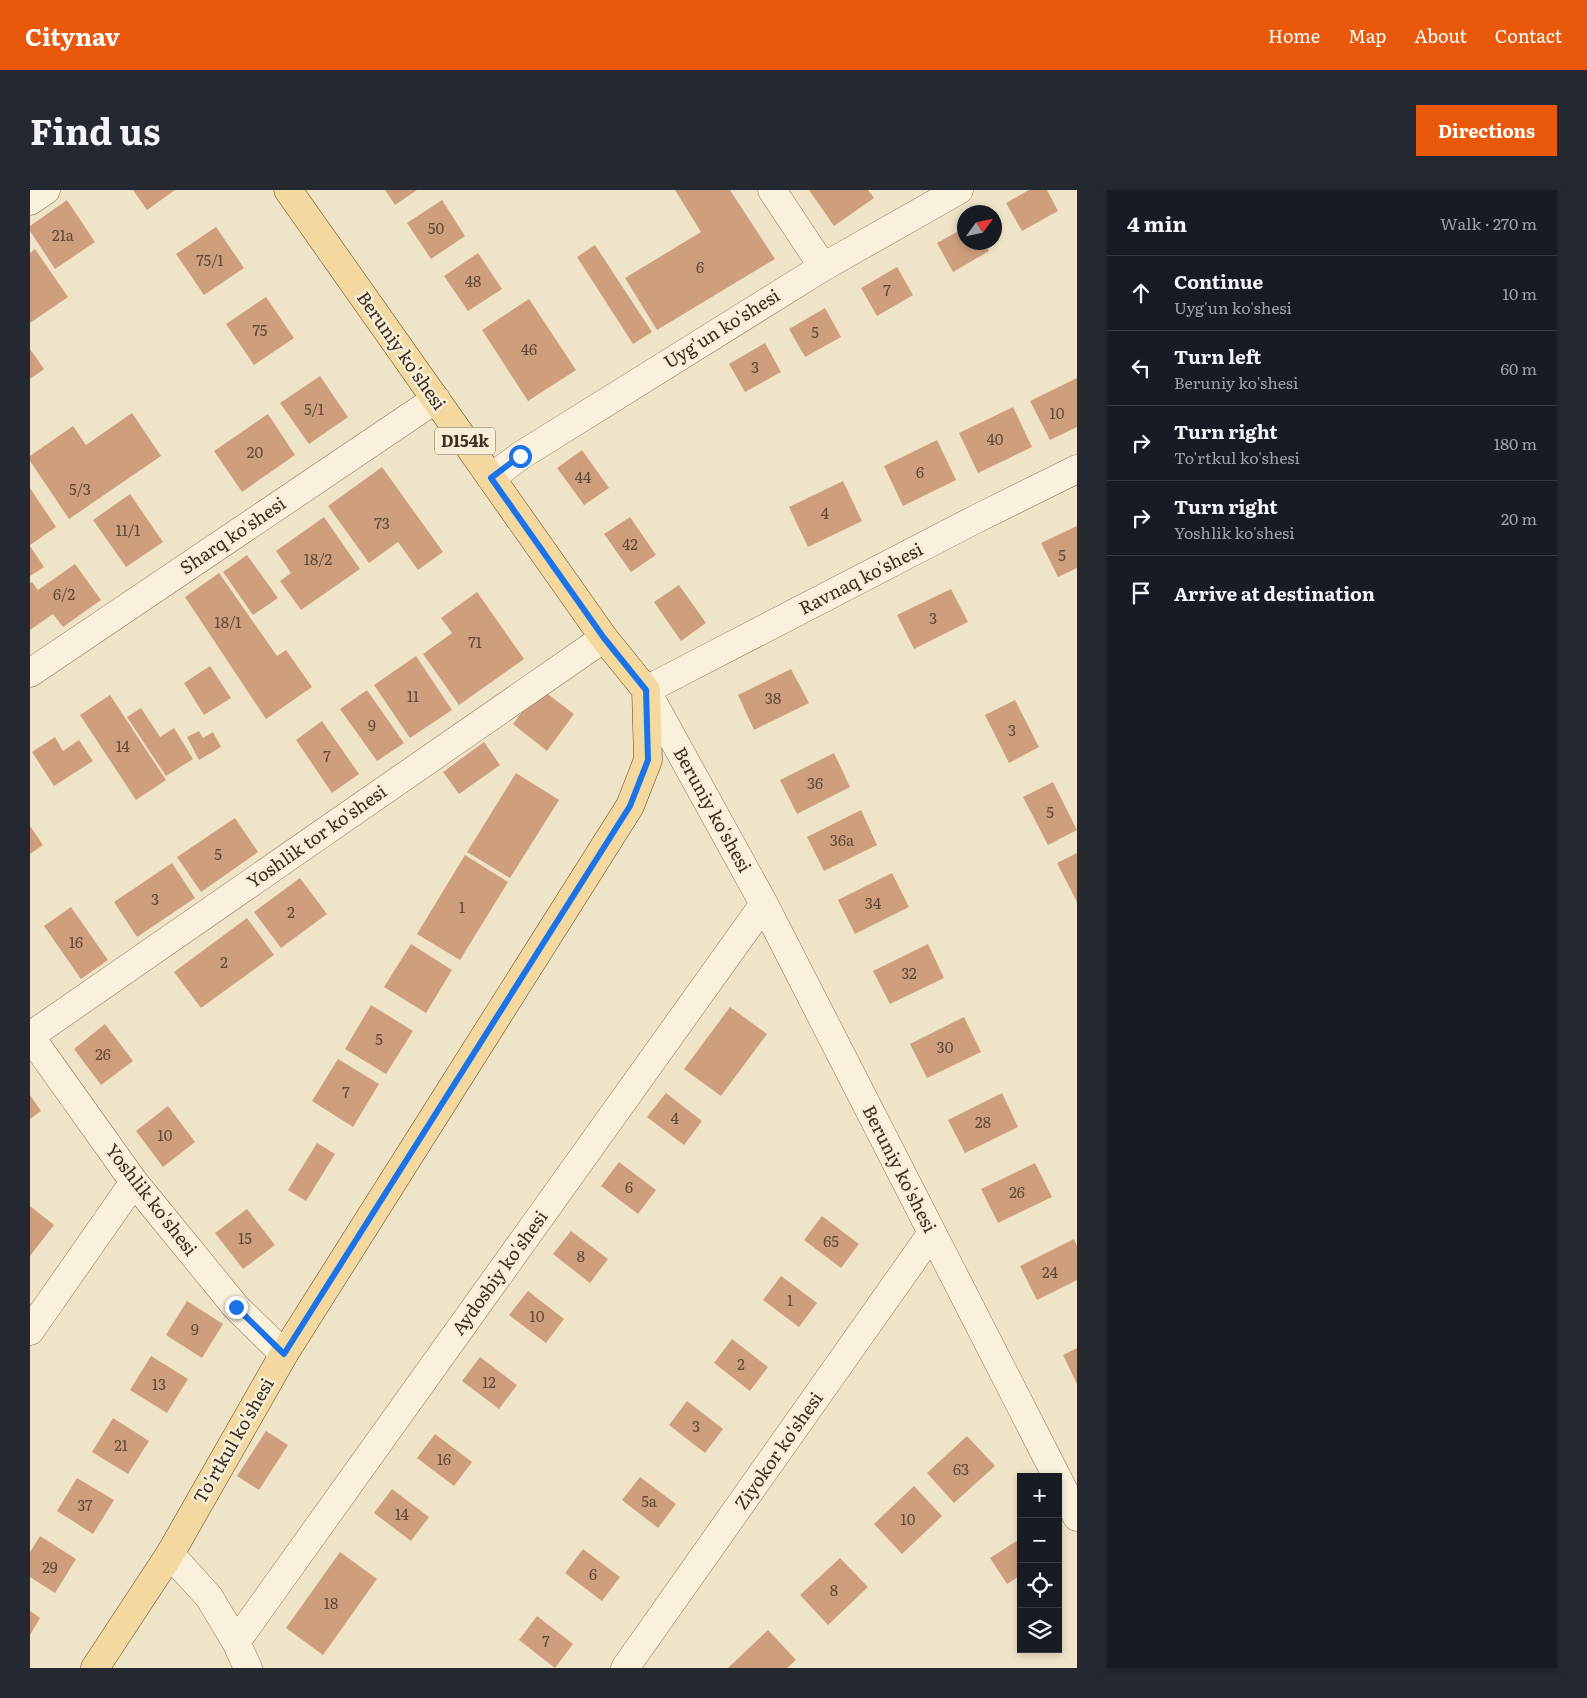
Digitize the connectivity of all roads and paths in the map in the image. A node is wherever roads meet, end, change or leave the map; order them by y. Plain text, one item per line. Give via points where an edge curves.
1 (46, 190) edge
2 (288, 190) edge
3 (772, 190) edge
4 (959, 190) edge
5 (30, 201) edge
6 (823, 267) junction
7 (436, 399) junction
8 (1077, 469) edge
9 (491, 478) junction
10 (604, 638) junction
11 (30, 673) edge
12 (646, 690) junction
13 (764, 904) junction
14 (30, 1036) edge
15 (134, 1182) junction
16 (932, 1233) junction
17 (30, 1330) edge
18 (284, 1354) junction
19 (1055, 1473) edge
20 (1062, 1486) edge
21 (1077, 1517) edge
22 (170, 1554) junction
23 (236, 1642) junction
24 (94, 1668) edge
25 (248, 1668) edge
26 (625, 1668) edge

1 - 5 street
2 - 7 main road, Beruniy ko'shesi / D154k
3 - 6 street
4 - 6 street, Uyg'un ko'shesi
6 - 9 street, Uyg'un ko'shesi via 520,456
7 - 9 main road, Beruniy ko'shesi / D154k
7 - 11 street, Sharq ko'shesi
8 - 12 street, Ravnaq ko'shesi
9 - 10 main road, Beruniy ko'shesi / D154k
10 - 12 main road, Beruniy ko'shesi / D154k
10 - 14 street, Yoshlik tor ko'shesi
12 - 13 street, Beruniy ko'shesi
12 - 18 main road, To'rtkul ko'shesi via 648,760 630,806
13 - 16 street, Beruniy ko'shesi
13 - 23 street, Aydosbiy ko'shesi
14 - 15 street, Yoshlik ko'shesi
15 - 17 street
15 - 18 street, Yoshlik ko'shesi via 236,1307
16 - 19 street, Beruniy ko'shesi
16 - 26 street, Ziyokor ko'shesi
18 - 22 main road, To'rtkul ko'shesi
20 - 21 street, Beruniy ko'shesi
22 - 23 street via 209,1598
22 - 24 main road, To'rtkul ko'shesi
23 - 25 street

